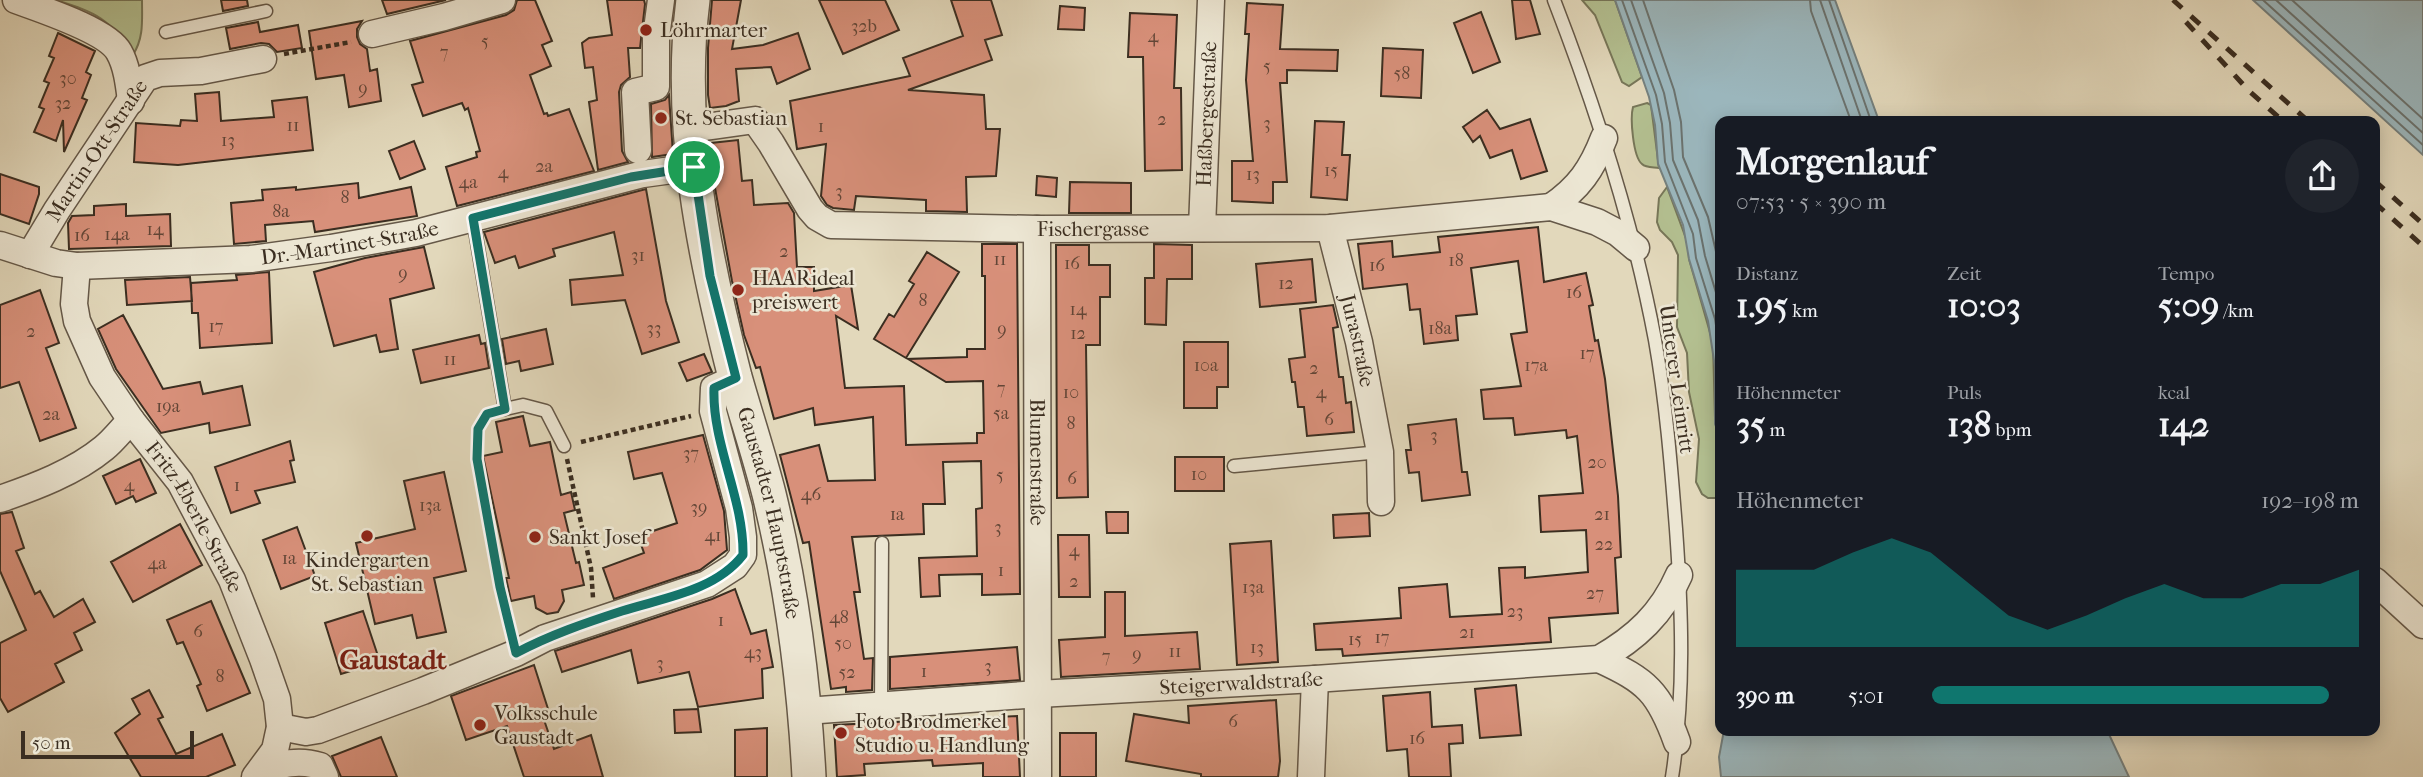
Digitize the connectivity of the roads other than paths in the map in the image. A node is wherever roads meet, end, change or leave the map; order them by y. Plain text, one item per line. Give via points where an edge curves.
1 (16, 0) edge
2 (502, 0) edge
3 (661, 0) edge
4 (693, 0) edge
5 (1211, 0) edge
6 (1555, 0) edge
7 (266, 11) dead end
8 (166, 32) dead end
9 (372, 34) road end
10 (264, 58) road end
11 (131, 101) junction
12 (691, 129) junction
13 (1604, 138) junction
14 (638, 150) dead end
15 (694, 167) junction
16 (1551, 207) junction
17 (473, 218) junction
18 (1202, 228) junction
19 (1330, 228) junction
20 (1037, 229) junction
21 (0, 245) edge
22 (1636, 248) junction
23 (30, 255) junction
24 (77, 266) junction
25 (736, 378) junction
26 (131, 420) junction
27 (564, 446) road end
28 (1380, 452) junction
29 (1234, 466) dead end
30 (0, 499) edge
31 (1381, 502) dead end
32 (883, 543) dead end
33 (1679, 575) junction
34 (2380, 586) edge
35 (2423, 625) edge
36 (1599, 659) junction
37 (1315, 679) junction
38 (1038, 694) junction
39 (881, 706) junction
40 (806, 711) junction
41 (293, 729) junction
42 (1678, 742) junction
43 (322, 771) edge
44 (258, 774) edge
45 (809, 777) edge
46 (1038, 777) edge
47 (1311, 777) edge
48 (1672, 777) edge

1 - 11 street via 102,34 118,50
2 - 9 street
3 - 14 street via 656,87 635,92
4 - 12 street, Gaustadter Hauptstraße via 688,78
5 - 18 street, Haßbergestraße
6 - 13 lane, Unterer Leinritt
7 - 8 lane
10 - 11 street, Martin-Ott-Straße via 201,71 160,73 145,78
11 - 23 street, Martin-Ott-Straße
12 - 15 street, Gaustadter Hauptstraße
12 - 20 street, Fischergasse via 755,120 813,213 831,225
13 - 16 street via 1584,178
13 - 22 lane, Unterer Leinritt
15 - 17 street, Dr.-Martinet-Straße via 631,177
15 - 25 street, Gaustadter Hauptstraße via 710,276
16 - 19 street, Fischergasse
16 - 22 street, Fischergasse via 1597,222
17 - 24 street, Dr.-Martinet-Straße via 416,233 251,259
17 - 27 lane via 505,409 523,405 547,411
18 - 19 street, Fischergasse
18 - 20 street, Fischergasse
19 - 28 street, Jurastraße
20 - 38 street, Blumenstraße
21 - 23 street, Dr.-Martinet-Straße
22 - 33 lane, Unterer Leinritt via 1668,426
23 - 24 street, Dr.-Martinet-Straße
24 - 26 street, Fritz-Eberle-Straße via 74,304 78,321 102,377
25 - 40 street, Gaustadter Hauptstraße via 782,552
25 - 41 street via 714,388 713,411 739,508 743,555 735,566 707,584 545,638 318,730
26 - 30 street via 83,463
26 - 41 street, Fritz-Eberle-Straße via 180,482 232,580 276,699
28 - 29 lane
28 - 31 street, Jurastraße
32 - 39 lane
33 - 36 street, Steigerwaldstraße via 1659,613 1622,646
33 - 42 lane, Unterer Leinritt via 1682,665
34 - 35 street
36 - 37 street, Steigerwaldstraße
36 - 42 street, Steigerwaldstraße via 1647,687 1668,717
37 - 38 street, Steigerwaldstraße
37 - 47 street
38 - 39 street, Steigerwaldstraße
38 - 46 street, Blumenstraße
39 - 40 street, Steigerwaldstraße
40 - 45 street, Gaustadter Hauptstraße
41 - 43 street
41 - 44 street, Fritz-Eberle-Straße
42 - 48 lane, Unterer Leinritt
43 - 44 street via 308,762 297,762

